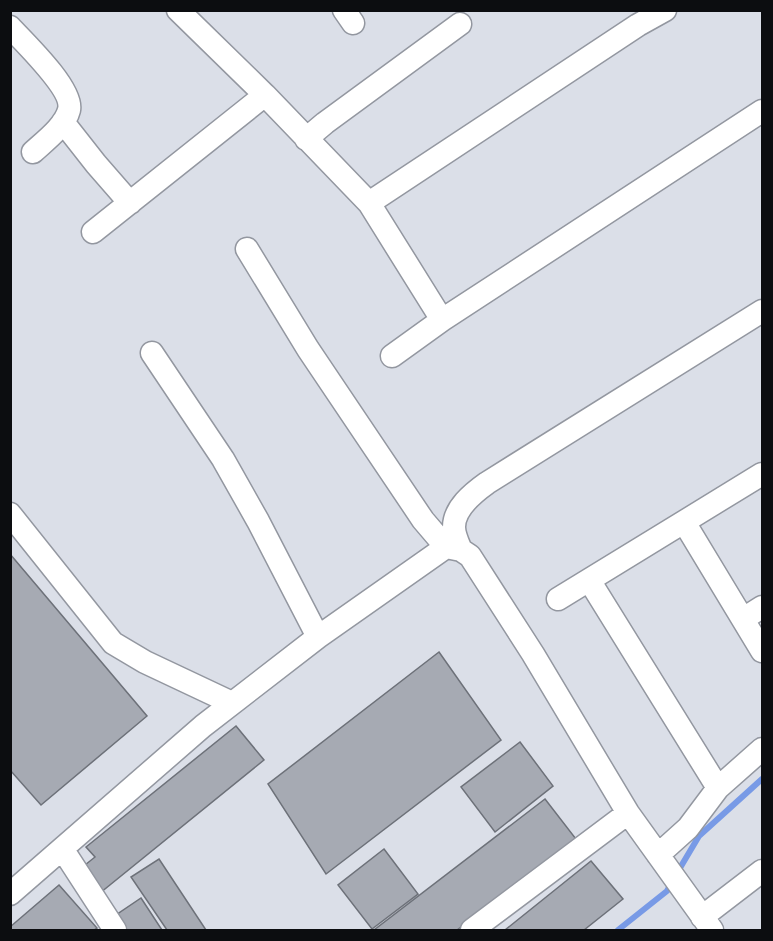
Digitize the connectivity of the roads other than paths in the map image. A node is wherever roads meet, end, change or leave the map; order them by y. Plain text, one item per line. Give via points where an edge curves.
1 (178, 10) edge
2 (665, 10) edge
3 (460, 24) dead end
4 (10, 27) edge
5 (266, 95) junction
6 (762, 111) edge
7 (63, 122) junction
8 (306, 139) junction
9 (33, 152) dead end
10 (130, 203) junction
11 (369, 203) junction
12 (93, 232) dead end
13 (247, 249) dead end
14 (762, 311) edge
15 (442, 320) junction
16 (152, 353) dead end
17 (392, 356) dead end
18 (762, 474) edge
19 (10, 514) edge
20 (684, 522) junction
21 (453, 549) junction
22 (589, 580) junction
23 (558, 599) dead end
24 (762, 607) edge
25 (743, 619) junction
26 (318, 637) junction
27 (762, 651) edge
28 (232, 703) junction
29 (762, 749) edge
30 (718, 788) junction
31 (628, 813) junction
32 (63, 850) junction
33 (661, 859) junction
34 (762, 871) edge
35 (10, 894) edge
36 (707, 924) edge
37 (115, 930) edge
38 (472, 930) edge

1 - 5 street
2 - 11 street
3 - 8 street
4 - 7 street via 66,91 69,110
5 - 8 street
5 - 10 street
6 - 15 street
7 - 9 street
7 - 10 street
8 - 11 street
10 - 12 street
11 - 15 street
13 - 21 street via 308,349 423,520
14 - 21 street via 472,494 455,520
15 - 17 street
16 - 26 street via 223,459
18 - 20 street
19 - 28 street via 113,643
20 - 22 street
20 - 25 street
21 - 26 street
21 - 31 street via 470,556
22 - 23 street
22 - 30 street
24 - 25 street
25 - 27 street
26 - 28 street
28 - 32 street
29 - 30 street
30 - 33 street
31 - 33 street
31 - 38 street
32 - 35 street
32 - 37 street
33 - 36 street
34 - 36 street

